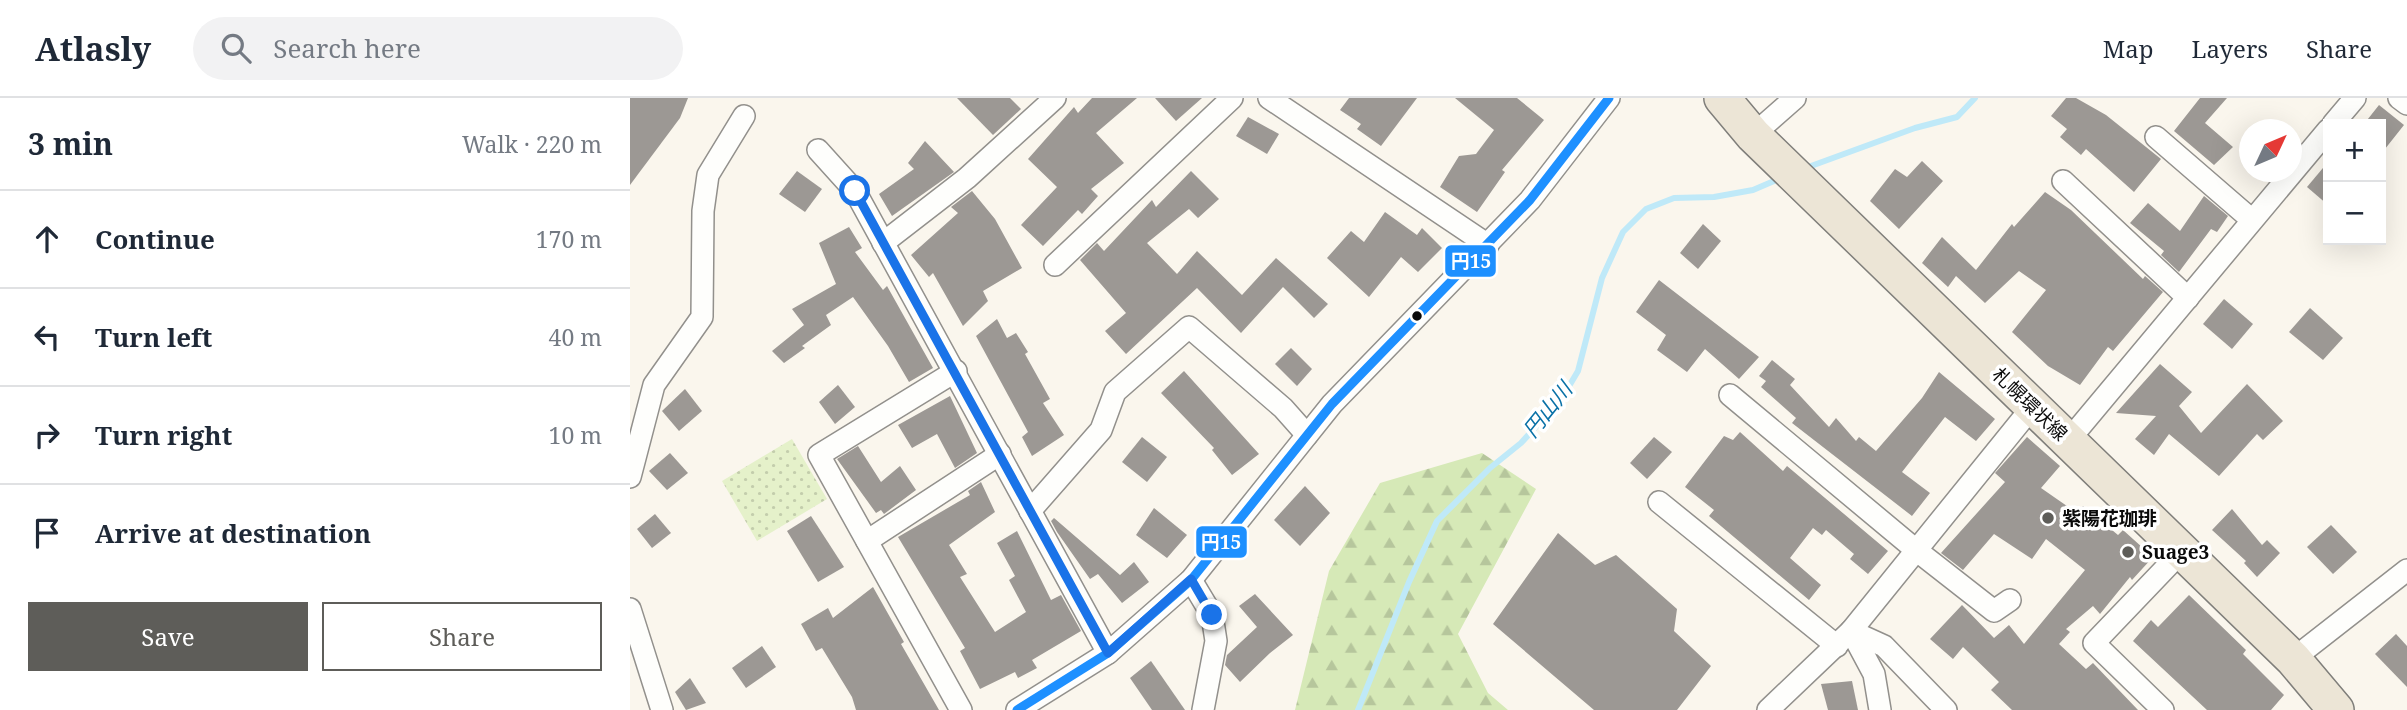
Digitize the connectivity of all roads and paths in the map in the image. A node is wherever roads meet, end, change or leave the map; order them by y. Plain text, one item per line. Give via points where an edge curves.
1 (1055, 98) edge
2 (1232, 98) edge
3 (1269, 98) edge
4 (1609, 98) edge
5 (1722, 98) edge
6 (1795, 98) edge
7 (2355, 98) edge
8 (2399, 98) edge
9 (2407, 104) edge
10 (744, 116) dead end
11 (2337, 119) edge
12 (1753, 135) junction
13 (2323, 136) edge
14 (2157, 137) dead end
15 (818, 150) dead end
16 (2063, 181) dead end
17 (2252, 220) junction
18 (883, 243) junction
19 (1488, 245) junction
20 (1055, 265) dead end
21 (2188, 298) junction
22 (956, 371) junction
23 (1730, 395) dead end
24 (2032, 406) junction
25 (1307, 435) junction
26 (2068, 441) junction
27 (1000, 454) junction
28 (630, 477) edge
29 (1659, 502) dead end
30 (1030, 511) junction
31 (867, 541) junction
32 (1916, 550) junction
33 (2182, 551) junction
34 (2407, 570) edge
35 (1191, 579) junction
36 (2010, 600) dead end
37 (630, 610) edge
38 (1844, 638) junction
39 (1108, 653) junction
40 (2293, 659) junction
41 (2323, 705) edge
42 (663, 710) edge
43 (961, 710) edge
44 (1017, 710) edge
45 (1203, 710) edge
46 (1768, 710) edge
47 (1880, 710) edge
48 (1946, 710) edge
49 (2163, 710) edge

1 - 18 street via 967,178
2 - 20 street
3 - 19 street
4 - 19 street via 1530,200
5 - 12 main road, 札幌環状線
6 - 12 street
7 - 11 street
8 - 9 street
10 - 28 street via 708,175 702,317 654,386
12 - 24 main road, 札幌環状線
13 - 17 street
14 - 17 street
15 - 18 street via 855,191
16 - 21 street
17 - 21 street
18 - 22 street
19 - 25 street
21 - 26 street
22 - 27 street
22 - 31 street via 819,455
23 - 32 street
24 - 26 main road, 札幌環状線
24 - 32 street
25 - 30 street via 1283,408 1189,327 1115,392 1101,430
25 - 35 street
26 - 33 main road, 札幌環状線
27 - 30 street
27 - 31 street
29 - 38 street
30 - 39 street
31 - 43 street
32 - 36 street via 1994,611
32 - 38 street
33 - 40 main road, 札幌環状線
33 - 49 street via 2094,643
34 - 40 street
35 - 39 street
35 - 45 street via 1212,615 1216,641
37 - 42 street
38 - 46 street
38 - 47 street via 1874,674
38 - 48 street via 1884,646
39 - 44 street
40 - 41 main road, 札幌環状線

